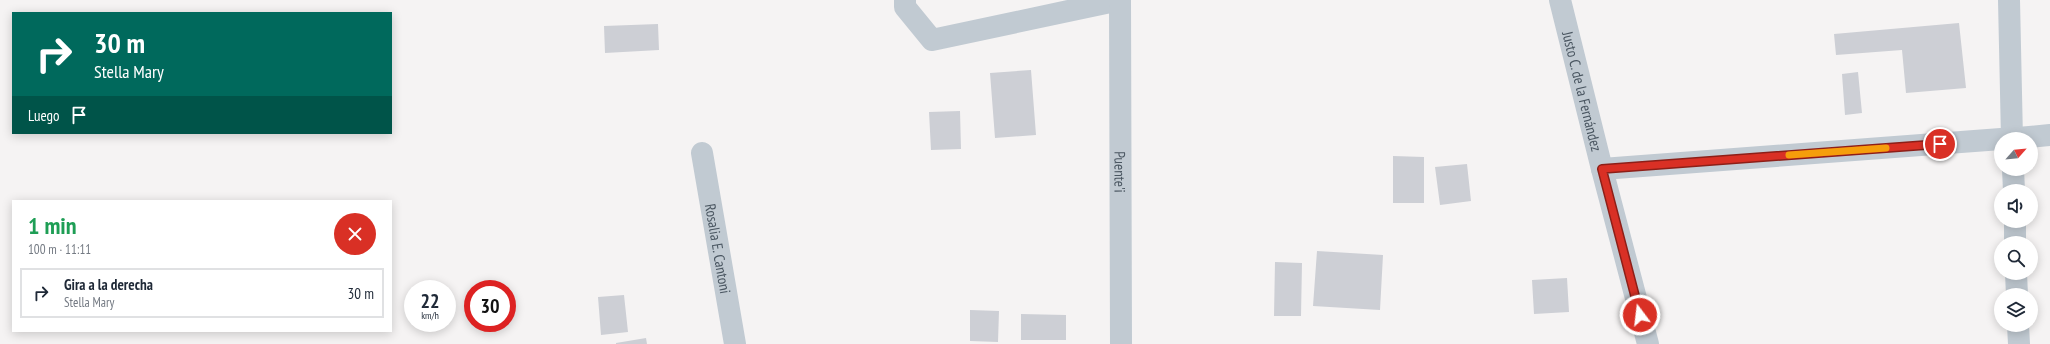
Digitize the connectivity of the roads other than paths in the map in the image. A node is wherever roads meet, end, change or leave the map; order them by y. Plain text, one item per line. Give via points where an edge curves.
1 (1120, 0) edge
2 (1560, 0) edge
3 (2009, 0) edge
4 (905, 3) edge
5 (2012, 132) edge
6 (2050, 135) edge
7 (2038, 136) edge
8 (1994, 141) edge
9 (702, 154) dead end
10 (1602, 169) junction
11 (2018, 332) edge
12 (735, 344) edge
13 (1121, 344) edge
14 (1648, 344) edge
15 (2018, 344) edge

1 - 4 street via 932,40
1 - 13 street, Puente'i
2 - 10 street, Justo C. de la Fernández
3 - 5 street
6 - 7 street
8 - 10 street
9 - 12 street, Rosalia E. Cantoni
10 - 14 street, Justo C. de la Fernández
11 - 15 street

